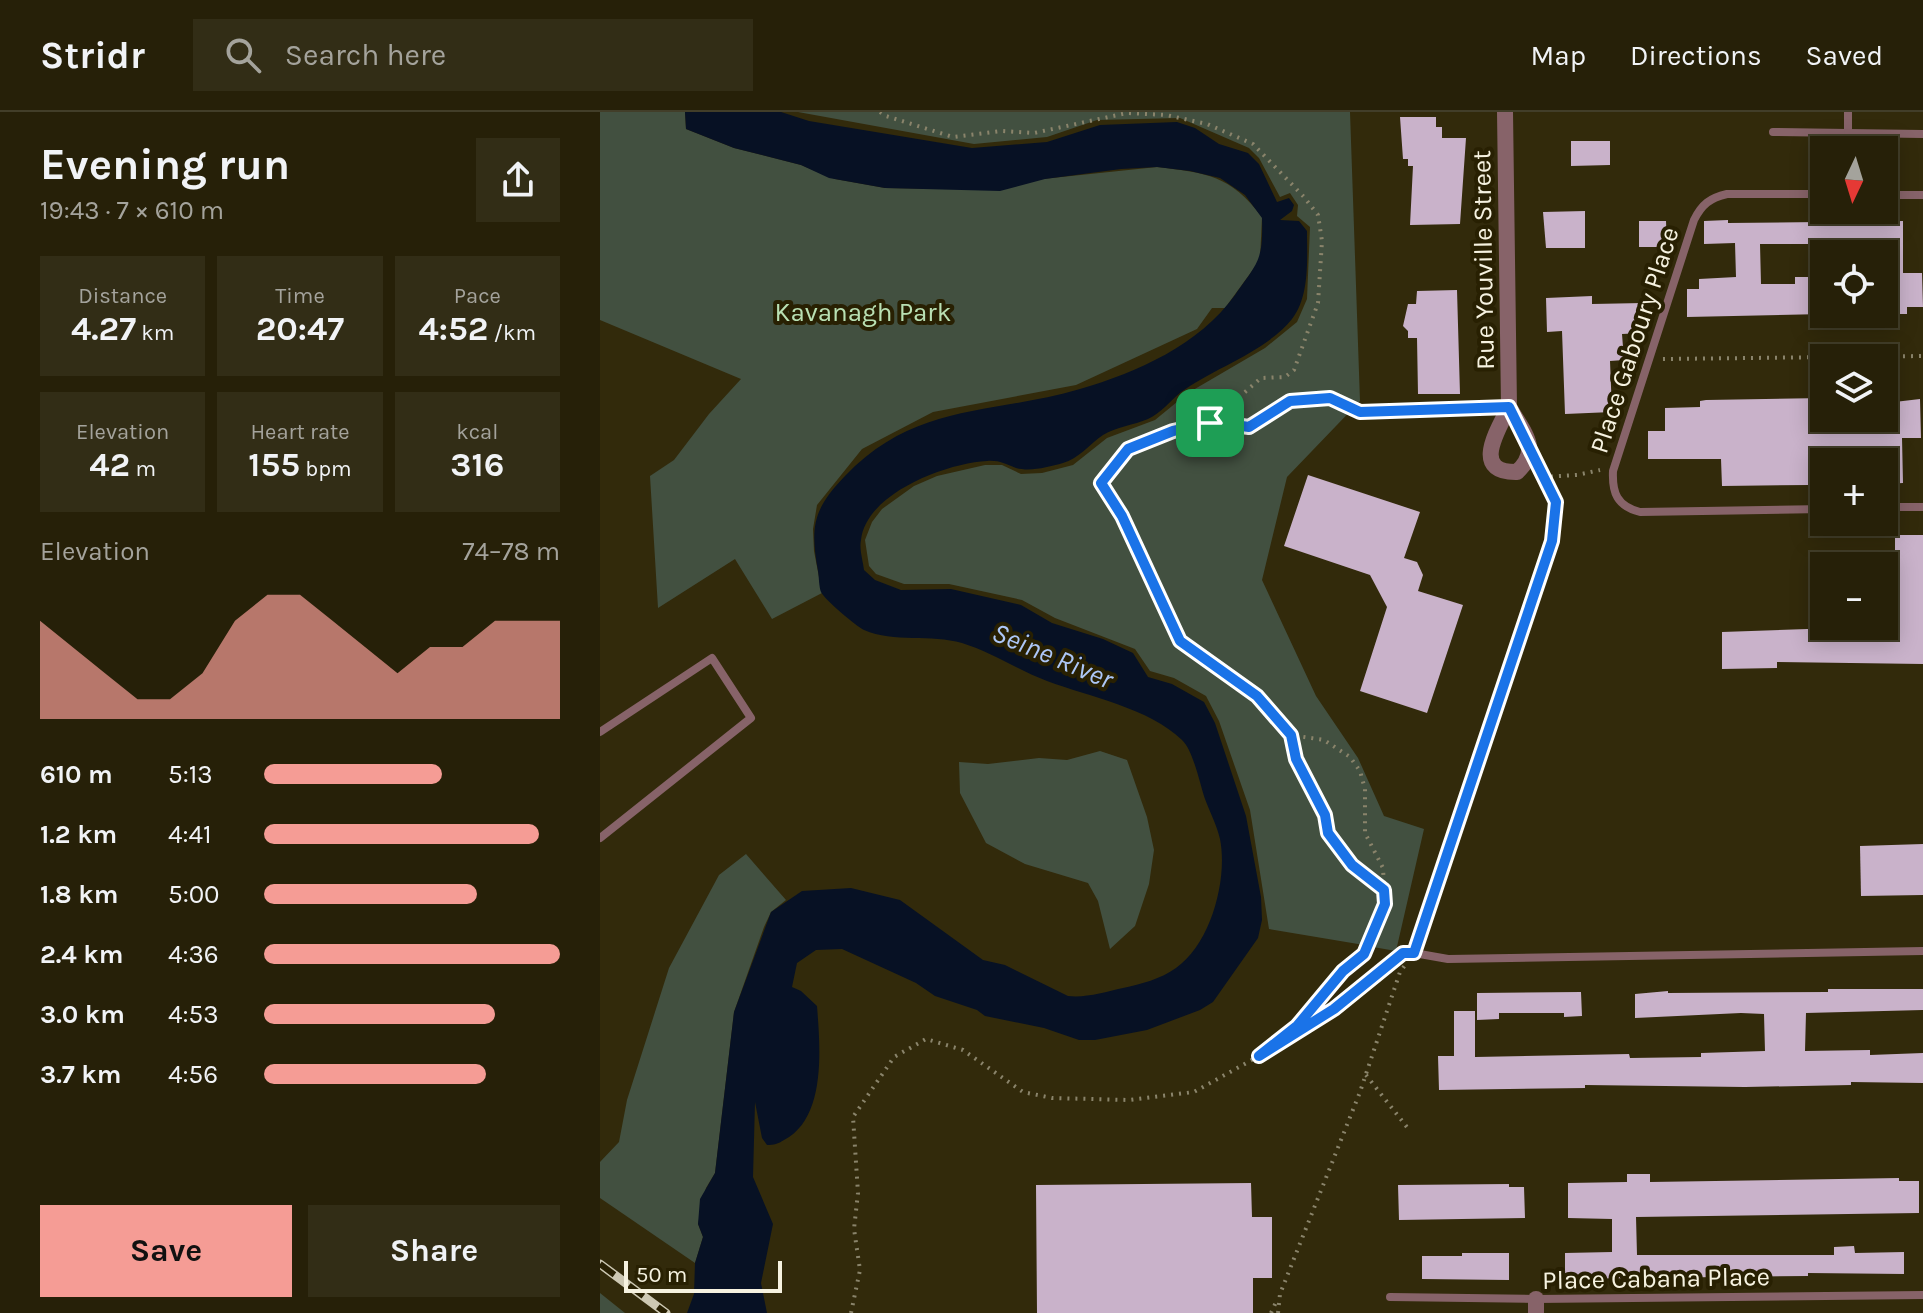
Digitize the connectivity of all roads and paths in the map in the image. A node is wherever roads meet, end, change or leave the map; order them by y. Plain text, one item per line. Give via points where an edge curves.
1 (880, 112) edge
2 (1505, 112) edge
3 (1848, 112) edge
4 (1773, 132) dead end
5 (1848, 133) junction
6 (1923, 134) edge
7 (1810, 194) edge
8 (1898, 195) edge
9 (1923, 195) edge
10 (1923, 356) edge
11 (1649, 359) junction
12 (1509, 407) junction
13 (1210, 423) junction
14 (1531, 453) junction
15 (1614, 467) junction
16 (1543, 477) junction
17 (1898, 507) edge
18 (1923, 507) edge
19 (1810, 509) edge
20 (600, 732) edge
21 (1291, 735) junction
22 (600, 838) edge
23 (1384, 890) junction
24 (1923, 951) edge
25 (1414, 953) junction
26 (1259, 1056) junction
27 (1366, 1075) junction
28 (1410, 1131) dead end
29 (1280, 1294) junction
30 (1923, 1295) edge
31 (1390, 1297) dead end
32 (1536, 1306) edge
33 (851, 1313) edge
34 (1271, 1313) edge
35 (1278, 1313) edge

1 - 13 path via 953,137 1034,133 1127,113 1166,115 1207,124 1253,144 1318,215 1318,303 1294,370 1285,377 1261,378
2 - 12 street, Rue Youville Street
3 - 5 lane
4 - 5 lane
5 - 6 lane
7 - 11 lane, Place Gaboury Place via 1727,194 1701,206
8 - 9 lane
10 - 11 path
11 - 15 lane, Place Gaboury Place
12 - 13 path via 1360,412 1330,398 1290,401 1249,427
12 - 14 street, Rue Youville Street
12 - 14 street, Rue Youville Street via 1489,452 1495,466 1517,472
13 - 21 path via 1128,449 1101,483 1122,516 1180,641 1257,696
14 - 16 path
15 - 16 path
15 - 19 lane, Place Gaboury Place via 1617,500 1640,512
16 - 25 path via 1556,502 1552,541
17 - 18 lane
20 - 22 lane via 712,658 751,718
21 - 23 path via 1328,833 1352,865
21 - 23 path via 1324,740 1350,757 1360,771 1365,833 1383,868
23 - 26 path via 1385,904 1364,954 1297,1026
24 - 25 lane via 1448,959
25 - 26 path via 1403,953 1334,1009
25 - 27 path via 1400,972
26 - 33 path via 1194,1092 1129,1100 1023,1092 963,1050 926,1039 894,1057 853,1117 858,1193 854,1229 860,1270
27 - 28 path
27 - 29 path
29 - 34 path
29 - 35 path
30 - 32 lane, Place Cabana Place
31 - 32 lane, Place Cabana Place

